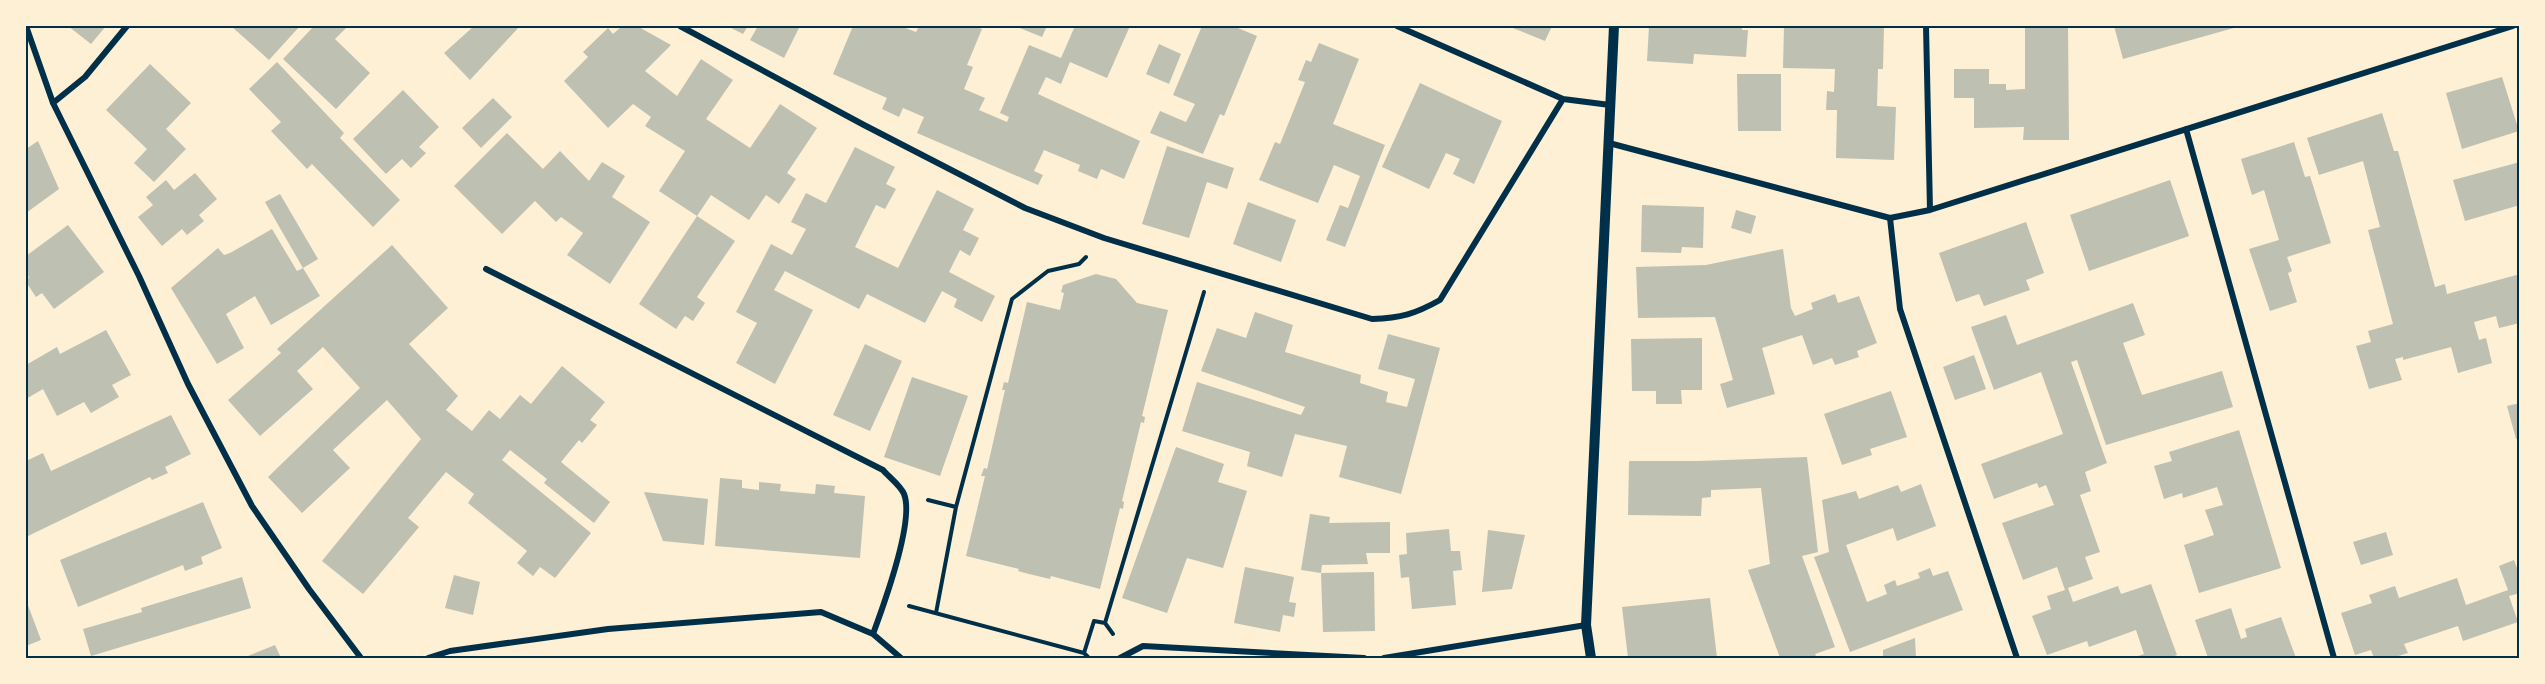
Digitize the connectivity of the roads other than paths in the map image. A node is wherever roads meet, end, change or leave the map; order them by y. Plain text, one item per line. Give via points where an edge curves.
1 (26, 26) edge
2 (127, 26) edge
3 (680, 26) edge
4 (1397, 26) edge
5 (1614, 26) edge
6 (1926, 26) edge
7 (2513, 26) edge
8 (1563, 99) junction
9 (53, 103) junction
10 (1611, 105) junction
11 (2186, 129) junction
12 (1609, 143) junction
13 (1930, 210) junction
14 (1890, 218) junction
15 (486, 268) dead end
16 (1586, 625) junction
17 (873, 634) junction
18 (361, 658) edge
19 (428, 658) edge
20 (901, 658) edge
21 (1120, 658) edge
22 (1364, 658) edge
23 (1384, 658) edge
24 (1591, 658) edge
25 (2017, 658) edge
26 (2334, 658) edge

1 - 9 street
2 - 9 street via 86,77
3 - 8 street via 1025,208 1104,238 1372,319 1418,312 1440,300
4 - 8 street
5 - 10 street
6 - 13 street
7 - 11 street
8 - 10 street
9 - 18 street via 188,384 252,506
10 - 12 street
11 - 13 street
11 - 26 street
12 - 14 street
12 - 16 street
13 - 14 street
14 - 25 street via 1900,309
15 - 17 street via 883,470 904,494 906,522
16 - 23 street
16 - 24 street
17 - 19 street via 821,612 608,629 450,651
17 - 20 street
21 - 22 street via 1143,645

